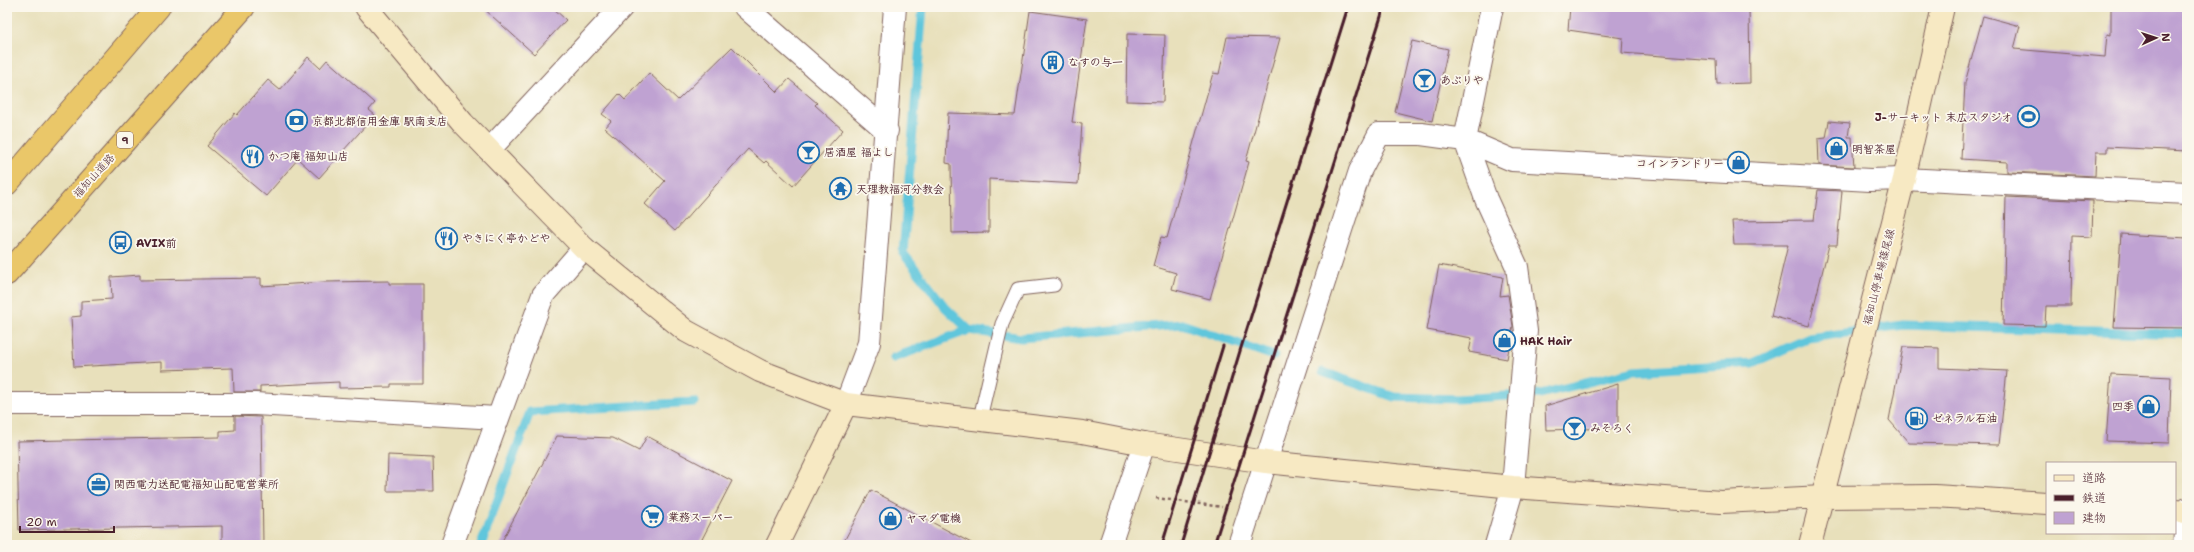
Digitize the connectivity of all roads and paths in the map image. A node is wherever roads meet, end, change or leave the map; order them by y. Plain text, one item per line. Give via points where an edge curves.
1 (159, 7) edge
2 (244, 7) edge
3 (366, 7) edge
4 (622, 7) edge
5 (745, 7) edge
6 (895, 7) edge
7 (1492, 7) edge
8 (1943, 7) edge
9 (887, 131) junction
10 (1465, 140) junction
11 (489, 150) junction
12 (1904, 179) junction
13 (7, 184) edge
14 (2187, 193) edge
15 (584, 248) junction
16 (7, 274) edge
17 (1054, 285) dead end
18 (7, 404) edge
19 (846, 404) junction
20 (498, 418) junction
21 (980, 418) junction
22 (1144, 444) junction
23 (1266, 462) junction
24 (1513, 488) junction
25 (1127, 494) junction
26 (1823, 497) junction
27 (2046, 503) edge
28 (1250, 511) junction
29 (2176, 511) edge
30 (2187, 511) edge
31 (452, 545) edge
32 (777, 545) edge
33 (1110, 545) edge
34 (1239, 545) edge
35 (1496, 545) edge
36 (1810, 545) edge
37 (2184, 545) edge

1 - 13 highway
2 - 16 highway, 福知山道路 / 9
3 - 11 street via 463,123
4 - 11 street
5 - 9 street
6 - 9 street
7 - 10 street
8 - 12 street, 福知山停車場篠尾線
9 - 19 street via 868,343
10 - 12 street via 1512,160 1870,180
10 - 23 street via 1421,134 1379,134 1360,171
10 - 24 street via 1486,199 1517,267 1526,331
11 - 15 street
12 - 14 street
12 - 26 street, 福知山停車場篠尾線
15 - 19 street via 686,331 760,371
15 - 20 street via 543,295
17 - 21 lane via 1018,289 1002,324
18 - 20 street via 255,404
19 - 21 street
19 - 32 street
20 - 31 street
21 - 22 street via 1082,432
22 - 23 street
22 - 25 street
23 - 24 street
23 - 28 street
24 - 26 street via 1721,502
24 - 35 street
25 - 28 path
25 - 33 street
26 - 27 street via 1934,496
26 - 36 street, 福知山停車場篠尾線
28 - 34 street
29 - 30 street
30 - 37 street

